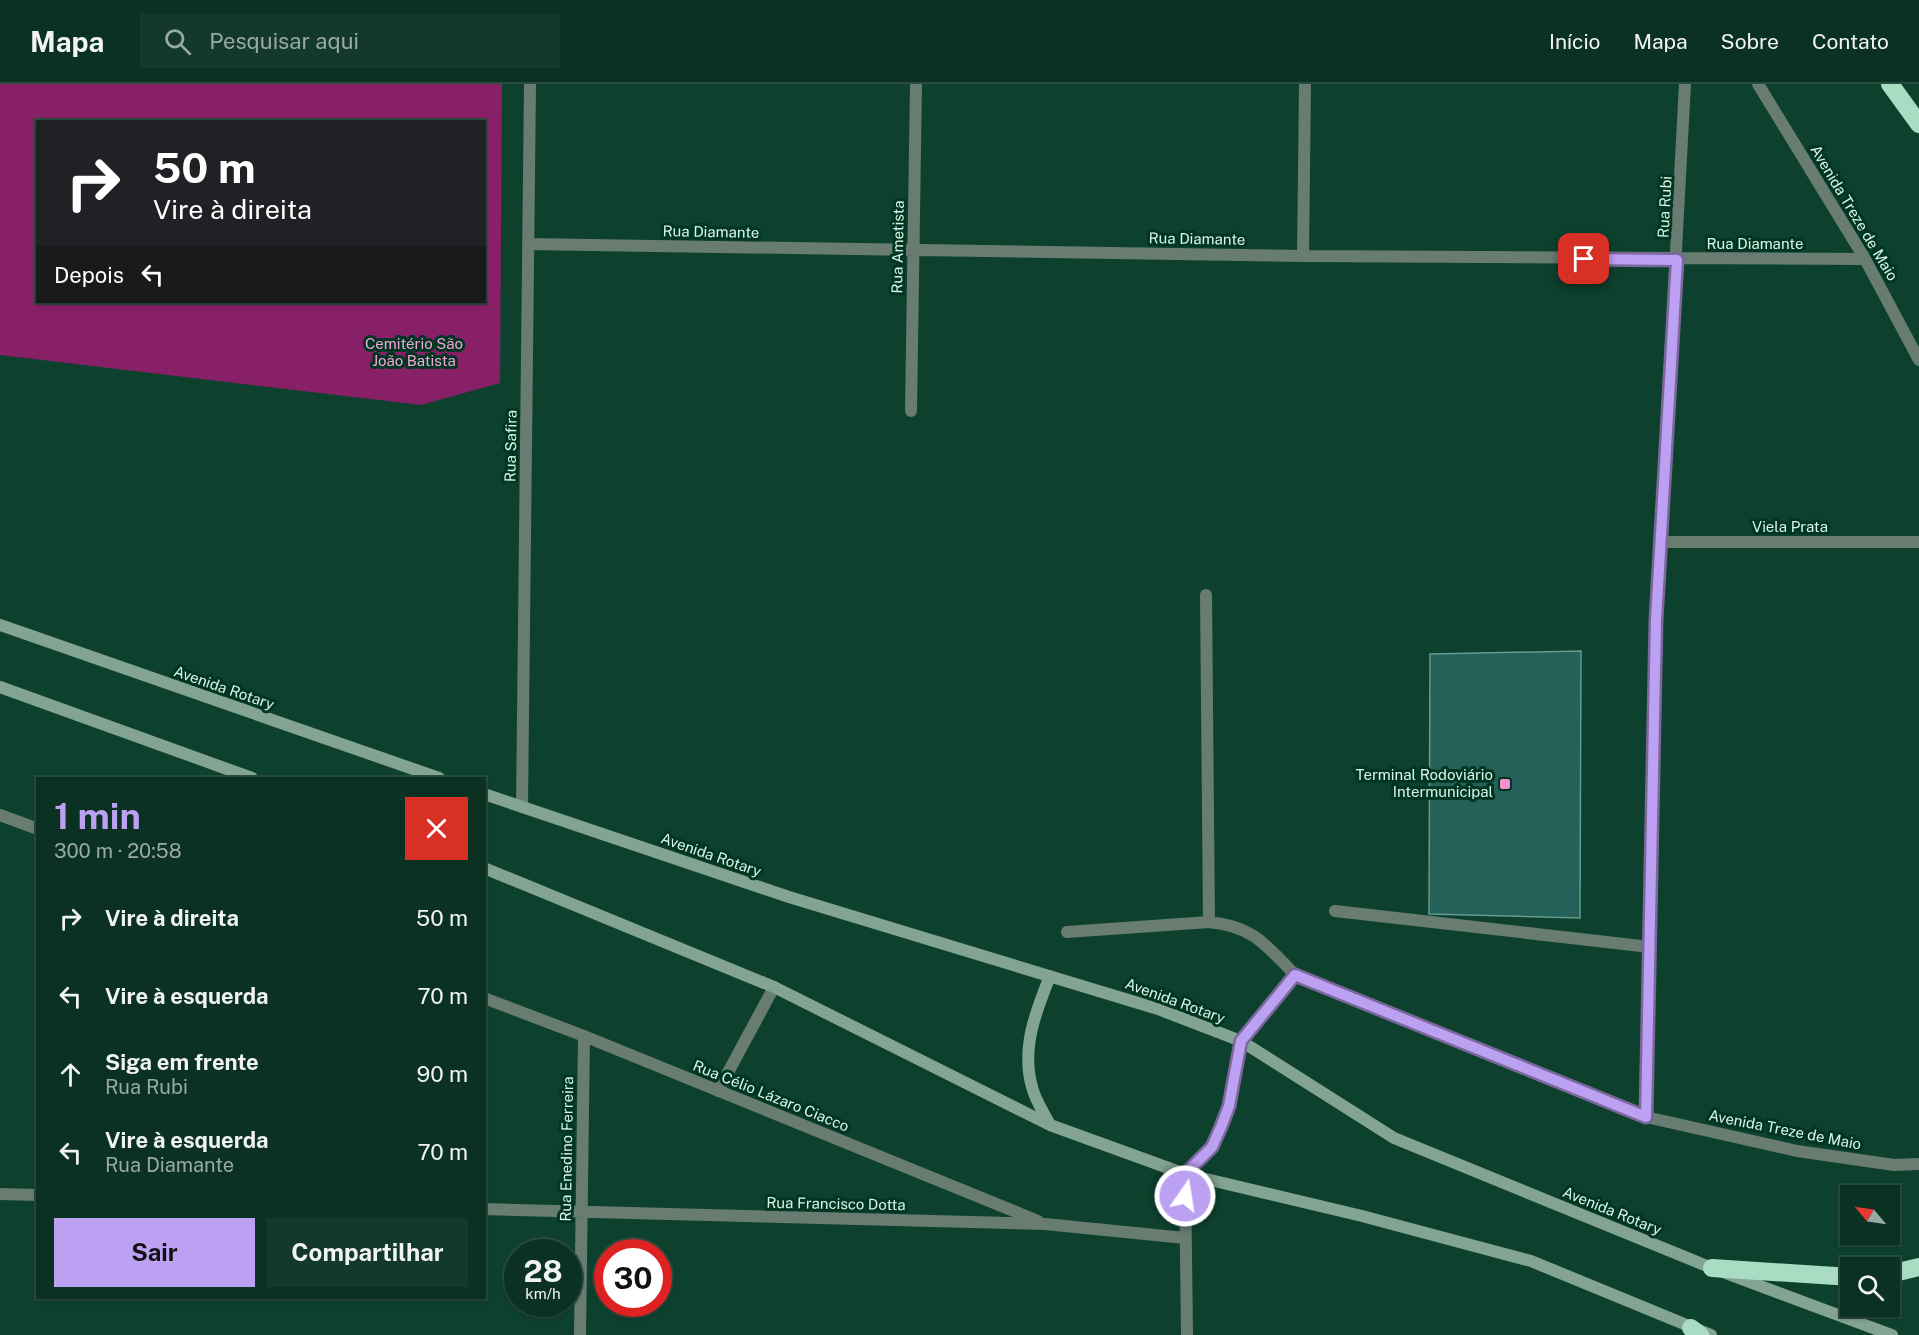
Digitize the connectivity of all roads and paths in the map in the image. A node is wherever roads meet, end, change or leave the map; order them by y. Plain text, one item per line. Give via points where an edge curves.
1 (530, 84) edge
2 (916, 84) edge
3 (1305, 84) edge
4 (1685, 84) edge
5 (1758, 84) edge
6 (1890, 84) edge
7 (1903, 84) edge
8 (1919, 111) edge
9 (1919, 124) edge
10 (528, 244) junction
11 (913, 250) junction
12 (1303, 256) junction
13 (1865, 259) junction
14 (1677, 260) junction
15 (1919, 360) edge
16 (911, 411) dead end
17 (1662, 542) junction
18 (1919, 542) edge
19 (1206, 596) dead end
20 (0, 625) edge
21 (0, 687) edge
22 (249, 777) edge
23 (436, 777) edge
24 (486, 795) edge
25 (522, 807) junction
26 (0, 815) edge
27 (36, 828) edge
28 (486, 869) edge
29 (1335, 911) dead end
30 (1209, 922) junction
31 (1067, 932) dead end
32 (1650, 947) junction
33 (1295, 975) junction
34 (1050, 976) junction
35 (774, 987) junction
36 (486, 999) edge
37 (584, 1036) junction
38 (1241, 1041) junction
39 (718, 1091) junction
40 (1646, 1117) junction
41 (1050, 1125) junction
42 (1919, 1164) edge
43 (1185, 1174) junction
44 (0, 1194) edge
45 (36, 1195) edge
46 (486, 1209) edge
47 (581, 1212) junction
48 (1045, 1224) junction
49 (1185, 1238) junction
50 (1712, 1268) junction
51 (1919, 1268) edge
52 (1900, 1272) edge
53 (1840, 1276) edge
54 (1696, 1331) edge
55 (580, 1335) edge
56 (1187, 1335) edge
57 (1711, 1335) edge
58 (1892, 1335) edge

1 - 10 street, Rua Safira
2 - 11 street, Rua Ametista
3 - 12 street
4 - 14 street, Rua Rubi
5 - 13 street, Avenida Treze de Maio
6 - 9 highway
7 - 8 highway
10 - 11 street, Rua Diamante
10 - 25 street, Rua Safira
11 - 12 street, Rua Diamante
11 - 16 street, Rua Ametista
12 - 14 street, Rua Diamante
13 - 14 street, Rua Diamante
13 - 15 street, Avenida Treze de Maio
14 - 17 street, Rua Rubi
17 - 18 street, Viela Prata
17 - 32 street, Rua Rubi via 1656,620
19 - 30 street
20 - 23 main road, Avenida Rotary
21 - 22 main road
24 - 25 main road, Avenida Rotary
25 - 34 main road, Avenida Rotary via 789,897
26 - 27 street
28 - 35 main road
29 - 32 street
30 - 31 street
30 - 33 street via 1248,931
32 - 40 street, Rua Rubi
33 - 38 street
33 - 40 street, Avenida Treze de Maio
34 - 38 main road, Avenida Rotary via 1158,1008
34 - 41 main road via 1027,1050 1032,1087
35 - 39 street
35 - 41 main road
36 - 37 street, Rua Célio Lázaro Ciacco
37 - 39 street, Rua Célio Lázaro Ciacco
37 - 47 street, Rua Enedino Ferreira
38 - 43 main road via 1225,1117 1212,1147
38 - 50 main road, Avenida Rotary via 1394,1138
39 - 48 street, Rua Célio Lázaro Ciacco
40 - 42 street, Avenida Treze de Maio via 1797,1151 1894,1165
41 - 43 main road
43 - 49 street
43 - 54 main road via 1531,1262
44 - 45 street
46 - 47 street, Rua Francisco Dotta
47 - 48 street, Rua Francisco Dotta
47 - 55 street, Rua Enedino Ferreira
48 - 49 street, Rua Francisco Dotta
49 - 56 street
50 - 53 highway
50 - 58 main road, Avenida Rotary
51 - 52 highway
54 - 57 main road

